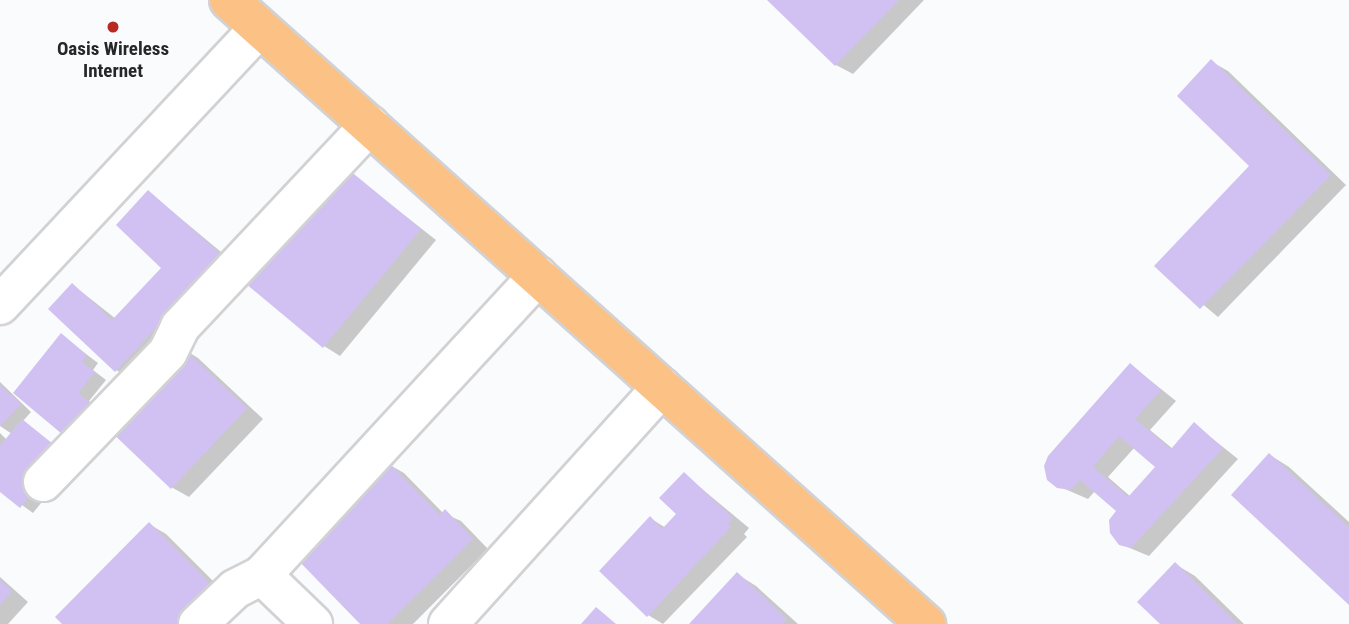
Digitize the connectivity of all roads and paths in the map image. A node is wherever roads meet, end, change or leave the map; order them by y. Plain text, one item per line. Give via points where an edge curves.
1 (229, 0) edge
2 (259, 28) junction
3 (370, 125) junction
4 (538, 276) junction
5 (0, 305) edge
6 (662, 387) junction
7 (43, 482) dead end
8 (261, 575) junction
9 (198, 624) edge
10 (313, 624) edge
11 (448, 624) edge
12 (926, 624) edge

1 - 2 main road
2 - 3 main road
2 - 5 street
3 - 4 main road
3 - 7 street via 180,327 168,352
4 - 6 main road
4 - 8 street
6 - 11 street
6 - 12 main road
8 - 9 street via 236,589
8 - 10 street

